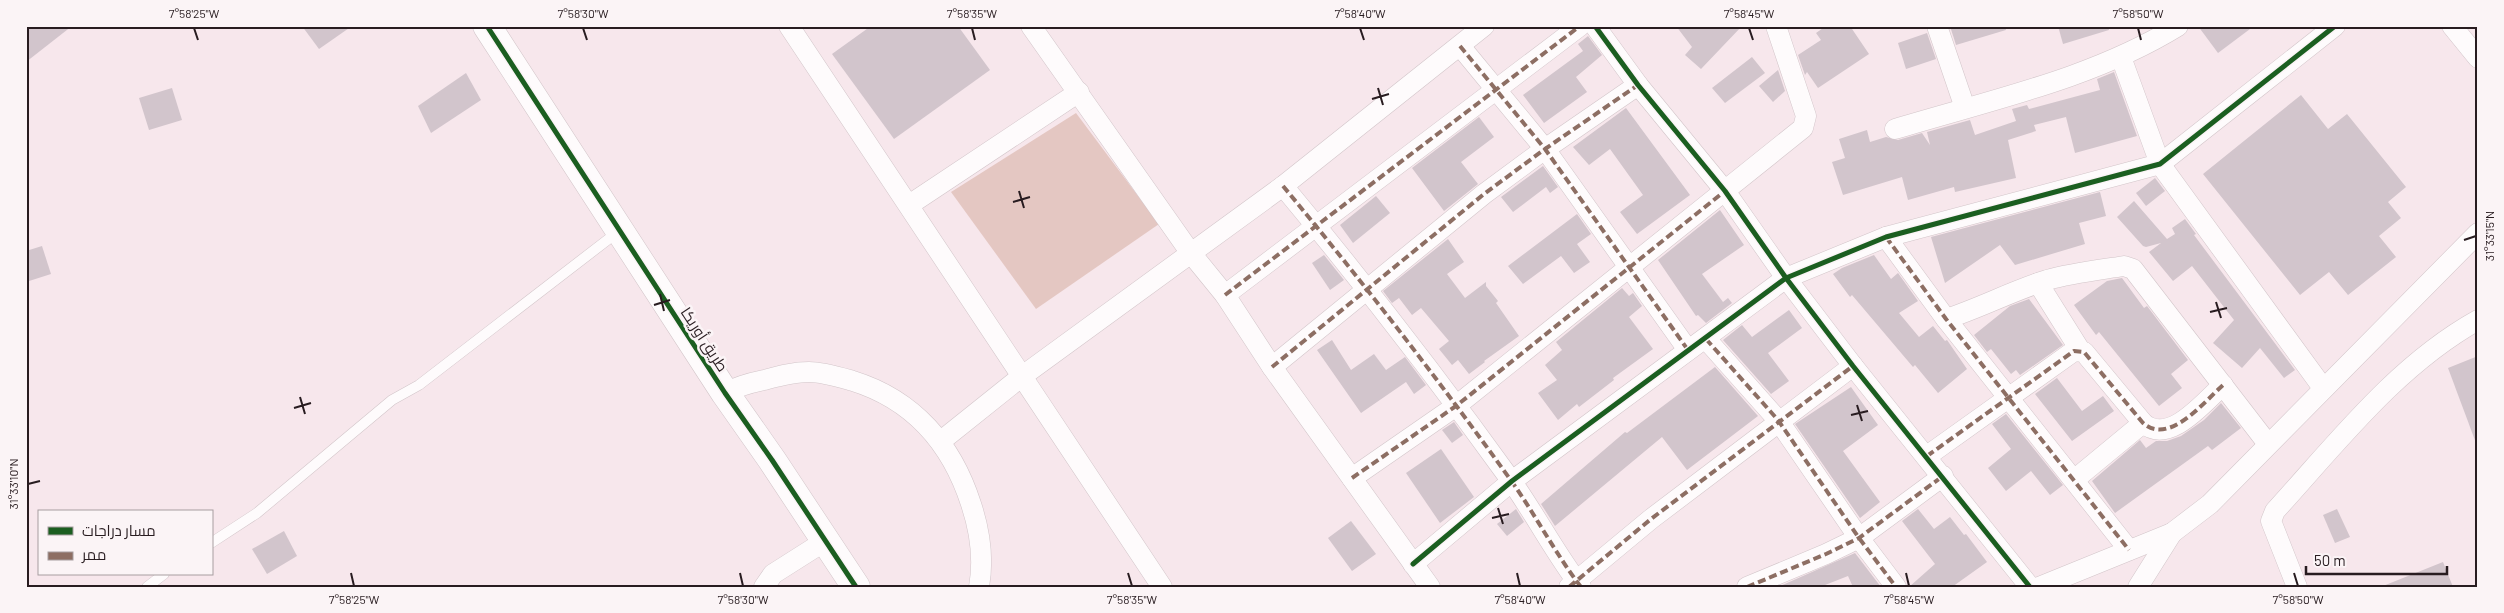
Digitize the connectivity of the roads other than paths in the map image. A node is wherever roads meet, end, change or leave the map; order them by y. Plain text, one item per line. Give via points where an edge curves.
1 (487, 26) edge
2 (789, 26) edge
3 (1030, 26) edge
4 (1484, 26) edge
5 (1580, 26) edge
6 (1594, 26) edge
7 (1776, 26) edge
8 (1937, 26) edge
9 (2178, 26) edge
10 (2335, 26) edge
11 (2452, 26) edge
12 (1460, 46) junction
13 (2121, 57) junction
14 (2478, 58) edge
15 (1638, 85) junction
16 (1495, 90) junction
17 (1078, 92) junction
18 (1964, 108) junction
19 (1895, 129) dead end
20 (1545, 149) junction
21 (2160, 164) junction
22 (1283, 186) junction
23 (1725, 191) junction
24 (909, 205) junction
25 (1316, 226) junction
26 (620, 230) junction
27 (2478, 233) edge
28 (1886, 237) junction
29 (1190, 252) junction
30 (1630, 269) junction
31 (1786, 278) junction
32 (2038, 283) junction
33 (1367, 289) junction
34 (1225, 296) junction
35 (1946, 319) junction
36 (2478, 320) edge
37 (1706, 339) junction
38 (1688, 350) junction
39 (2080, 350) junction
40 (1853, 366) junction
41 (1272, 367) junction
42 (1021, 377) junction
43 (2223, 385) junction
44 (2323, 388) junction
45 (724, 393) junction
46 (2009, 397) junction
47 (1456, 406) junction
48 (1778, 420) junction
49 (2143, 423) junction
50 (941, 441) junction
51 (2268, 444) junction
52 (1927, 456) junction
53 (1943, 476) junction
54 (1352, 478) junction
55 (2074, 480) junction
56 (1512, 481) junction
57 (2172, 533) junction
58 (1859, 538) junction
59 (212, 542) edge
60 (825, 542) junction
61 (2129, 550) junction
62 (1413, 564) junction
63 (162, 576) edge
64 (1575, 585) edge
65 (148, 587) edge
66 (764, 587) edge
67 (856, 587) edge
68 (979, 587) edge
69 (1162, 587) edge
70 (1430, 587) edge
71 (1747, 587) edge
72 (1896, 587) edge
73 (2030, 587) edge
74 (2039, 587) edge
75 (2138, 587) edge
76 (2298, 587) edge

1 - 26 street, طريق أوريكا
2 - 24 street
3 - 17 street
4 - 12 street
5 - 16 street
6 - 15 street
7 - 23 street via 1806,116 1803,128
8 - 18 street
9 - 13 street
10 - 21 street
11 - 14 street
12 - 16 street
12 - 22 street
13 - 18 street via 2084,72
13 - 21 street
15 - 20 street
15 - 23 street
16 - 20 street
16 - 25 street
17 - 24 street
17 - 29 street
18 - 19 street
20 - 30 street
20 - 33 street
21 - 28 street
21 - 44 street
22 - 25 street
22 - 29 street
23 - 30 street
23 - 31 street
24 - 42 street
25 - 33 street
25 - 34 street
26 - 45 street, طريق أوريكا
26 - 59 lane via 419,385 392,400 257,513
27 - 44 street
28 - 31 street
28 - 35 street
29 - 34 street
29 - 42 street
30 - 38 street
30 - 47 street
31 - 37 street
31 - 40 street
32 - 35 street
32 - 39 street
32 - 43 street via 2103,269 2124,266 2133,269
33 - 41 street
33 - 47 street
34 - 41 street
35 - 46 street
36 - 76 street via 2429,353 2382,396 2275,511 2271,521
37 - 38 street
37 - 48 street
38 - 56 street
39 - 46 street
39 - 49 street
40 - 48 street
40 - 52 street
41 - 54 street
42 - 50 street
42 - 69 street
43 - 49 street via 2180,423 2157,431
43 - 51 street
44 - 51 street
45 - 50 street via 740,384 789,374 810,372 838,377 884,393 908,408
45 - 60 street, طريق أوريكا
46 - 52 street
46 - 55 street
47 - 54 street
47 - 56 street
48 - 58 street
48 - 64 street
49 - 55 street
50 - 68 street via 954,463 975,515 980,539
51 - 57 street via 2210,504
52 - 53 street
53 - 58 street
53 - 73 street
54 - 62 street
55 - 61 street
56 - 62 street
56 - 64 street
57 - 61 street
57 - 75 street
58 - 71 street
58 - 72 street
60 - 66 street via 773,574
60 - 67 street, طريق أوريكا
61 - 74 street
62 - 70 street
63 - 65 lane

